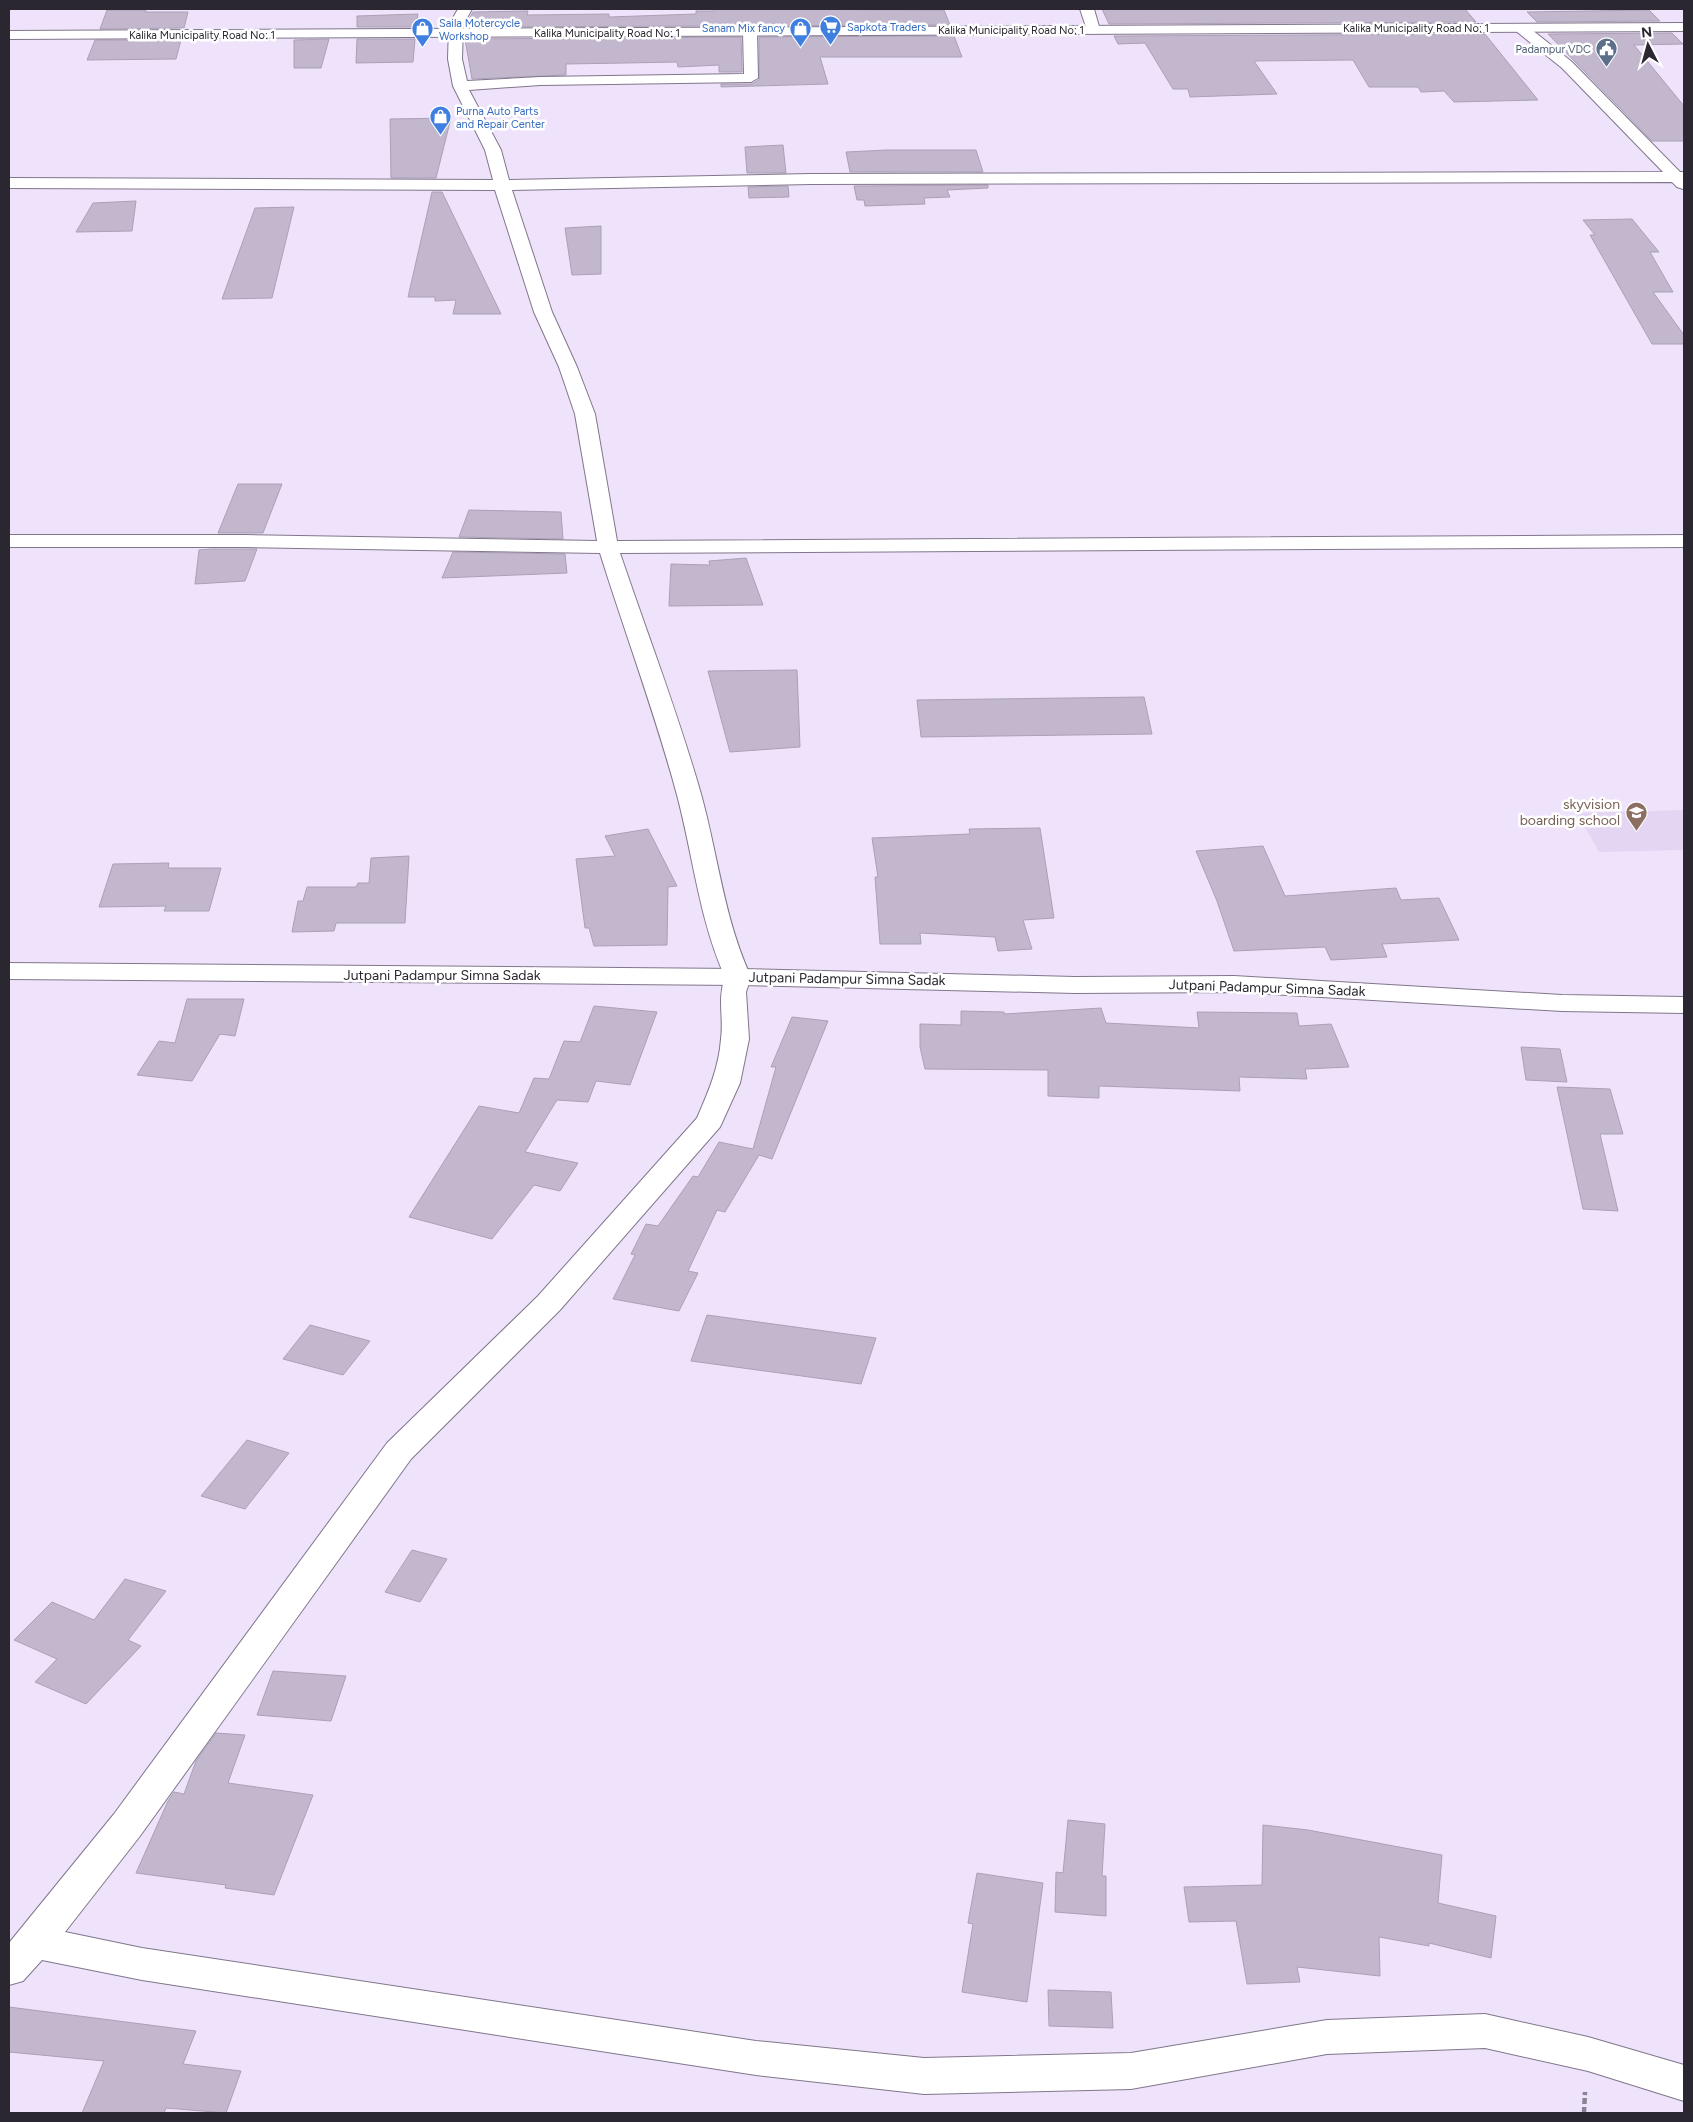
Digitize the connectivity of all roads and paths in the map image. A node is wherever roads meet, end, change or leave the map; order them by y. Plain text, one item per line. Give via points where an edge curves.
1 (464, 9) edge
2 (1087, 9) edge
3 (1684, 27) edge
4 (1521, 28) junction
5 (1093, 30) junction
6 (750, 32) junction
7 (456, 34) junction
8 (9, 35) edge
9 (460, 86) junction
10 (1682, 180) edge
11 (9, 183) edge
12 (502, 185) junction
13 (9, 541) edge
14 (1684, 541) edge
15 (608, 547) junction
16 (9, 972) edge
17 (738, 977) junction
18 (1684, 1005) edge
19 (21, 1955) edge
20 (1684, 2083) edge

1 - 7 street via 456,25
2 - 5 street
3 - 4 street, Kalika Municipality Road No: 1
4 - 5 street, Kalika Municipality Road No: 1
4 - 10 street via 1567,65
5 - 6 street, Kalika Municipality Road No: 1
6 - 7 street, Kalika Municipality Road No: 1
6 - 9 street via 751,78 540,81
7 - 8 street, Kalika Municipality Road No: 1
7 - 9 street via 455,59
9 - 12 street via 492,150
10 - 12 street via 811,179
11 - 12 street
12 - 15 street via 543,312 585,414
13 - 15 street
14 - 15 street
15 - 17 street via 689,795 712,900
16 - 17 street, Jutpani Padampur Simna Sadak
17 - 18 street, Jutpani Padampur Simna Sadak via 1075,985 1234,984 1562,1003
17 - 19 street via 733,992 735,1039 726,1083 710,1121 549,1303 399,1451 128,1825
19 - 20 street via 142,1964 756,2058 924,2076 1131,2071 1327,2037 1485,2031 1588,2054

